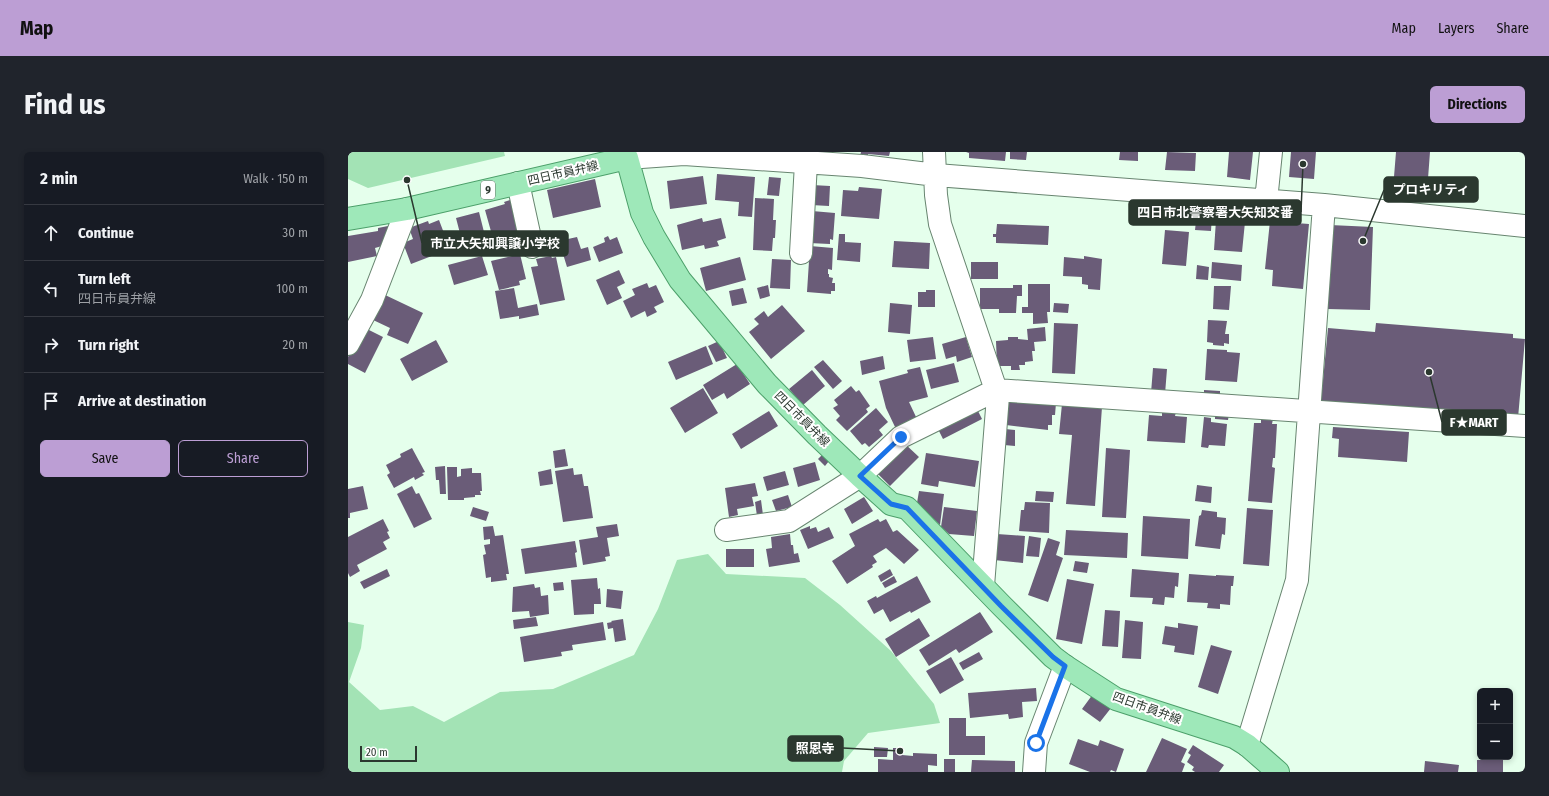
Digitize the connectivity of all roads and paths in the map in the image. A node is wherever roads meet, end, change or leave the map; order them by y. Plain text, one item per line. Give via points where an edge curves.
1 (934, 152) edge
2 (1271, 152) edge
3 (626, 155) edge
4 (806, 163) junction
5 (936, 175) junction
6 (518, 183) junction
7 (1266, 201) junction
8 (1324, 205) junction
9 (407, 209) junction
10 (348, 219) edge
11 (1525, 226) edge
12 (532, 246) dead end
13 (801, 253) dead end
14 (348, 344) edge
15 (996, 390) junction
16 (1309, 412) junction
17 (1525, 426) edge
18 (860, 476) junction
19 (726, 530) dead end
20 (983, 586) junction
21 (1065, 666) junction
22 (1247, 745) junction
23 (1034, 772) edge
24 (1278, 772) edge

1 - 5 street
2 - 7 street
3 - 4 street via 684,154
3 - 6 main road, 四日市員弁線 / 9
3 - 18 main road, 四日市員弁線 via 642,213 680,280 767,384
4 - 5 street via 862,166
4 - 13 street
5 - 7 street
5 - 15 street via 940,224
6 - 9 main road, 四日市員弁線 / 9
6 - 12 street
7 - 8 street
8 - 11 street
8 - 16 street
9 - 10 main road, 四日市員弁線 / 9
9 - 14 street via 372,300
15 - 16 street
15 - 18 street via 901,437
15 - 20 street via 998,396
16 - 17 street
16 - 22 street via 1297,580
18 - 19 street via 789,521
18 - 20 main road, 四日市員弁線 via 891,504 907,508
20 - 21 main road, 四日市員弁線
21 - 22 main road, 四日市員弁線 via 1116,699 1234,737
21 - 23 street via 1036,743
22 - 24 main road, 四日市員弁線

